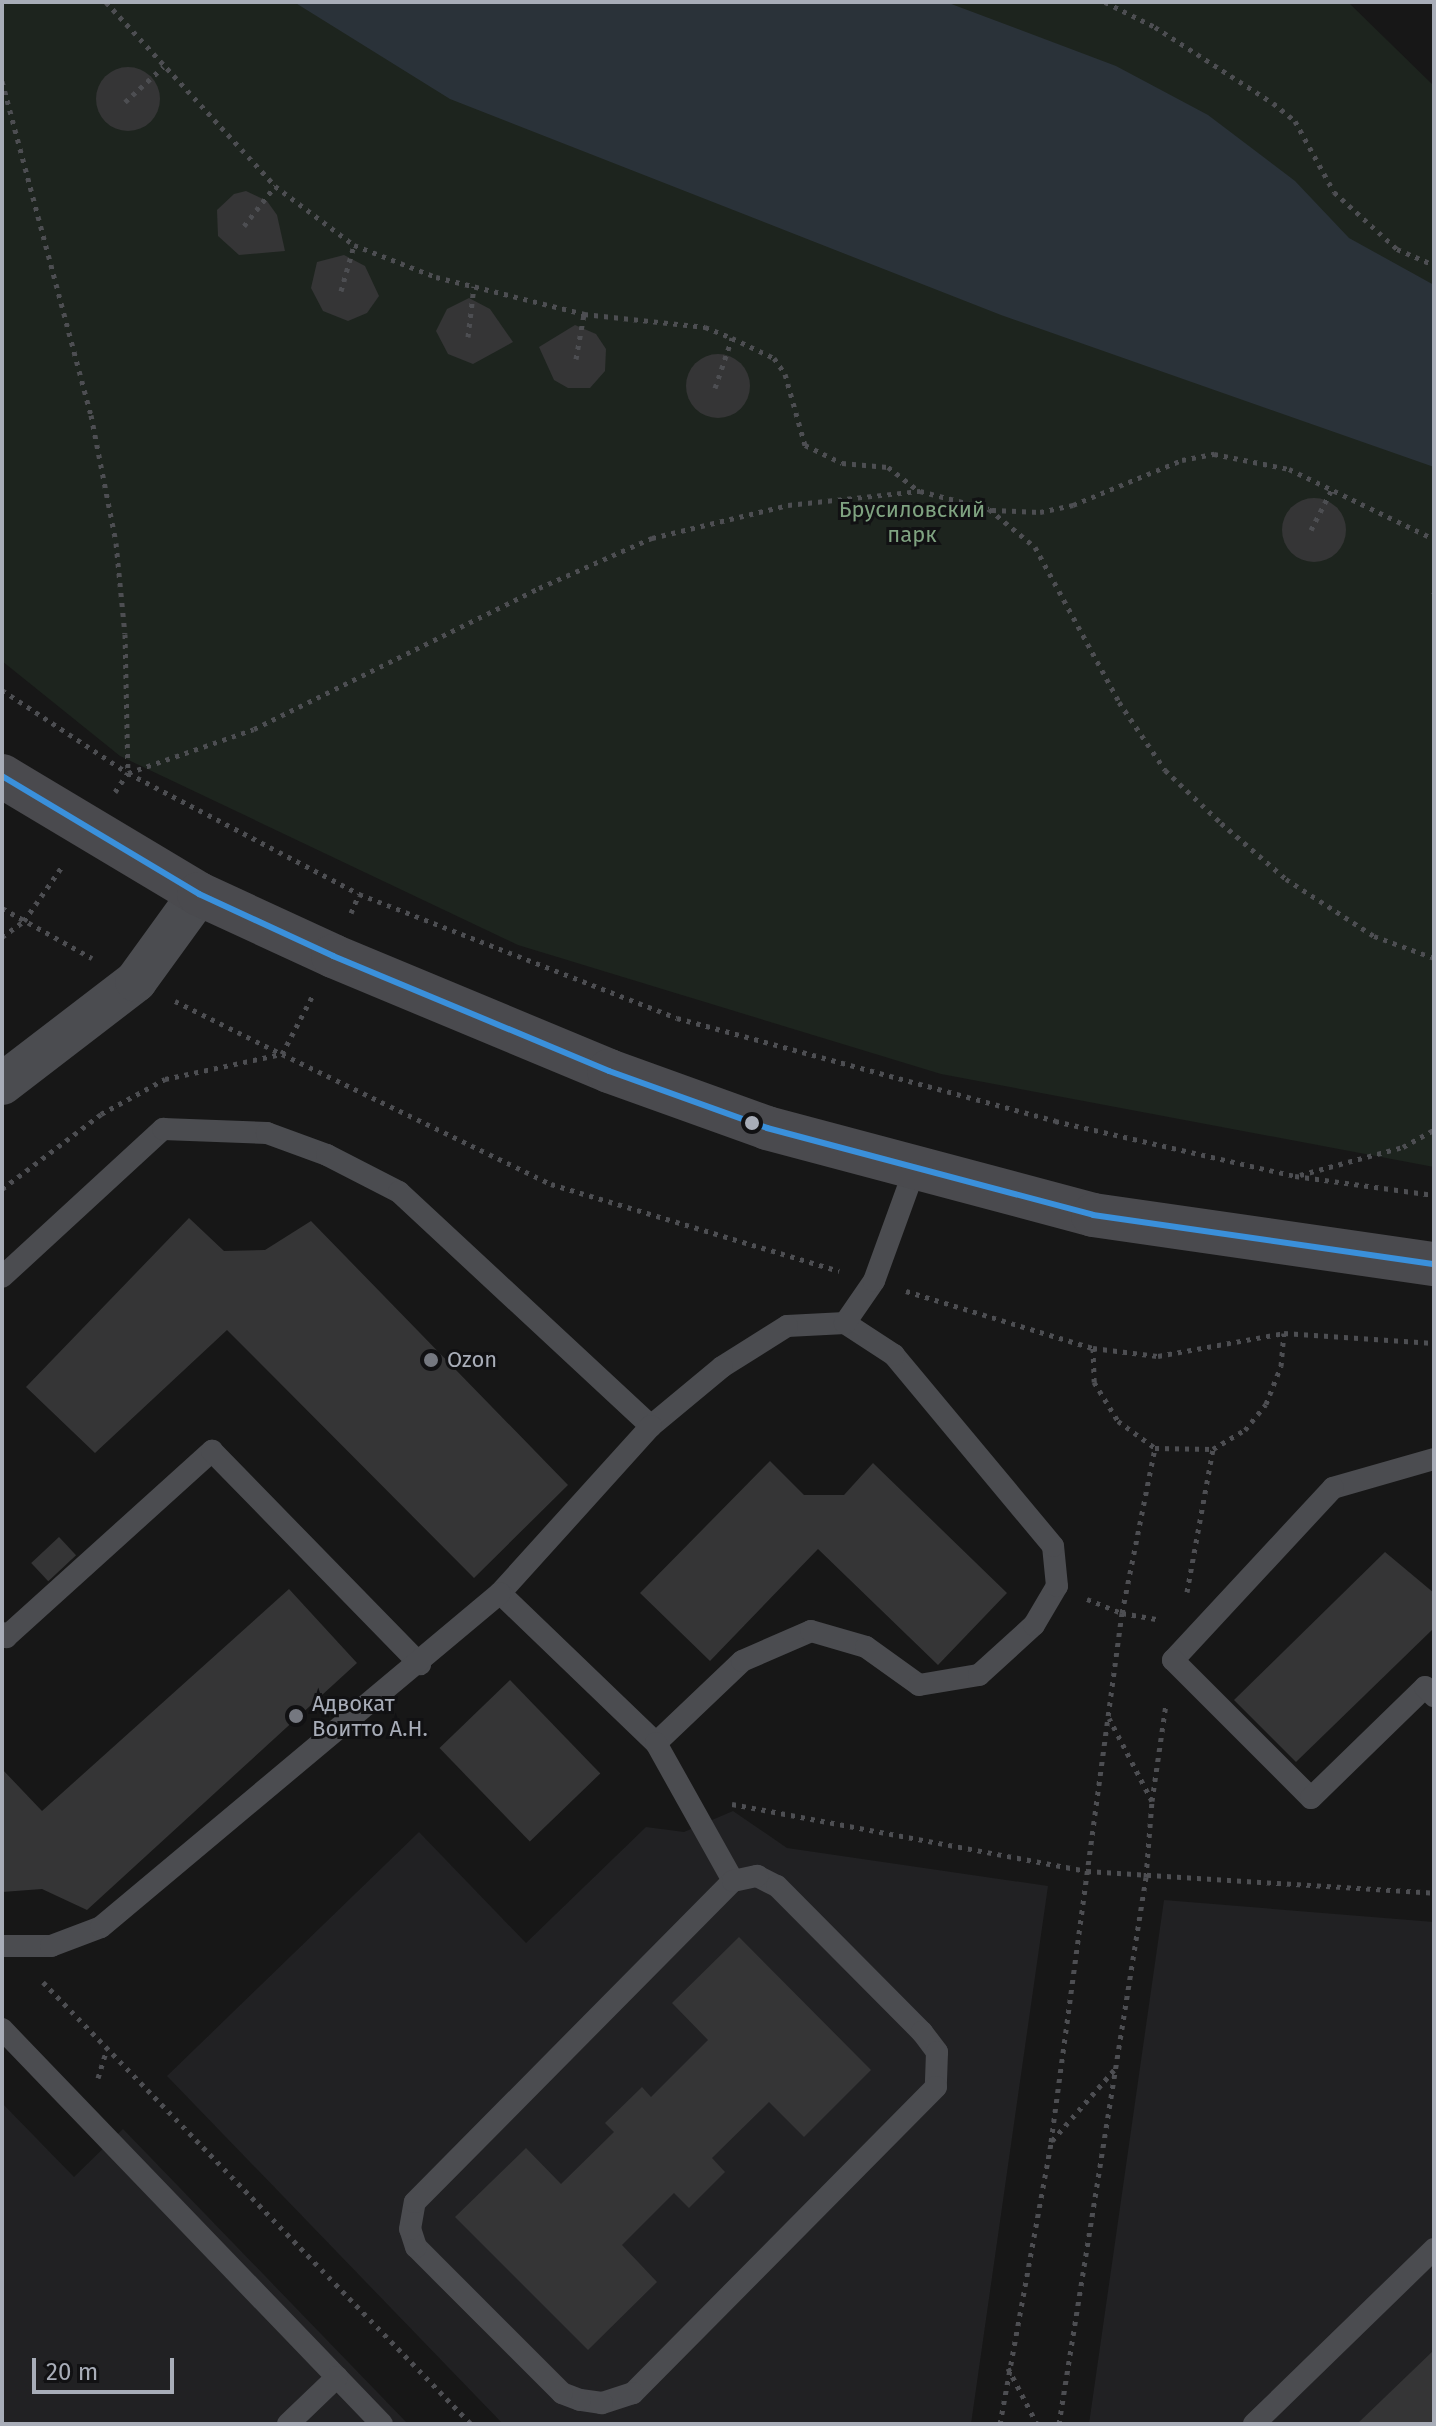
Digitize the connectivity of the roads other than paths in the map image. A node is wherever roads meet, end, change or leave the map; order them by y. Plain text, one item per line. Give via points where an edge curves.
1 (2, 776) edge
2 (199, 894) junction
3 (2, 1084) edge
4 (914, 1171) junction
5 (1434, 1264) edge
6 (2, 1277) edge
7 (845, 1323) junction
8 (651, 1426) junction
9 (1434, 1459) edge
10 (500, 1593) junction
11 (2, 1633) edge
12 (420, 1664) junction
13 (1434, 1696) edge
14 (656, 1743) junction
15 (733, 1881) junction
16 (6, 1947) edge
17 (2, 2029) edge
18 (1434, 2249) edge
19 (337, 2377) junction
20 (288, 2424) edge
21 (382, 2424) edge
22 (1254, 2424) edge

1 - 2 street via 86,831
2 - 3 street via 136,981
2 - 4 street via 609,1071 767,1128
4 - 5 street via 1093,1215
4 - 7 lane via 874,1281
6 - 8 lane via 163,1129 267,1133 327,1155 399,1192
7 - 8 lane via 787,1326 722,1367
7 - 14 lane via 894,1355 1053,1546 1057,1586 1034,1625 979,1675 919,1685 866,1647 811,1631 742,1661
8 - 10 lane
9 - 13 lane via 1333,1488 1173,1660 1311,1798 1425,1687
10 - 12 lane
10 - 14 lane
11 - 12 lane via 6,1637 212,1451
12 - 16 lane via 101,1927 51,1946
14 - 15 lane
15 - 15 lane via 428,2187 410,2216 416,2247 562,2393 580,2400 602,2403 633,2393 936,2087 937,2052 922,2032 777,1886 757,1876
17 - 19 lane
18 - 22 lane
19 - 20 lane
19 - 21 lane

